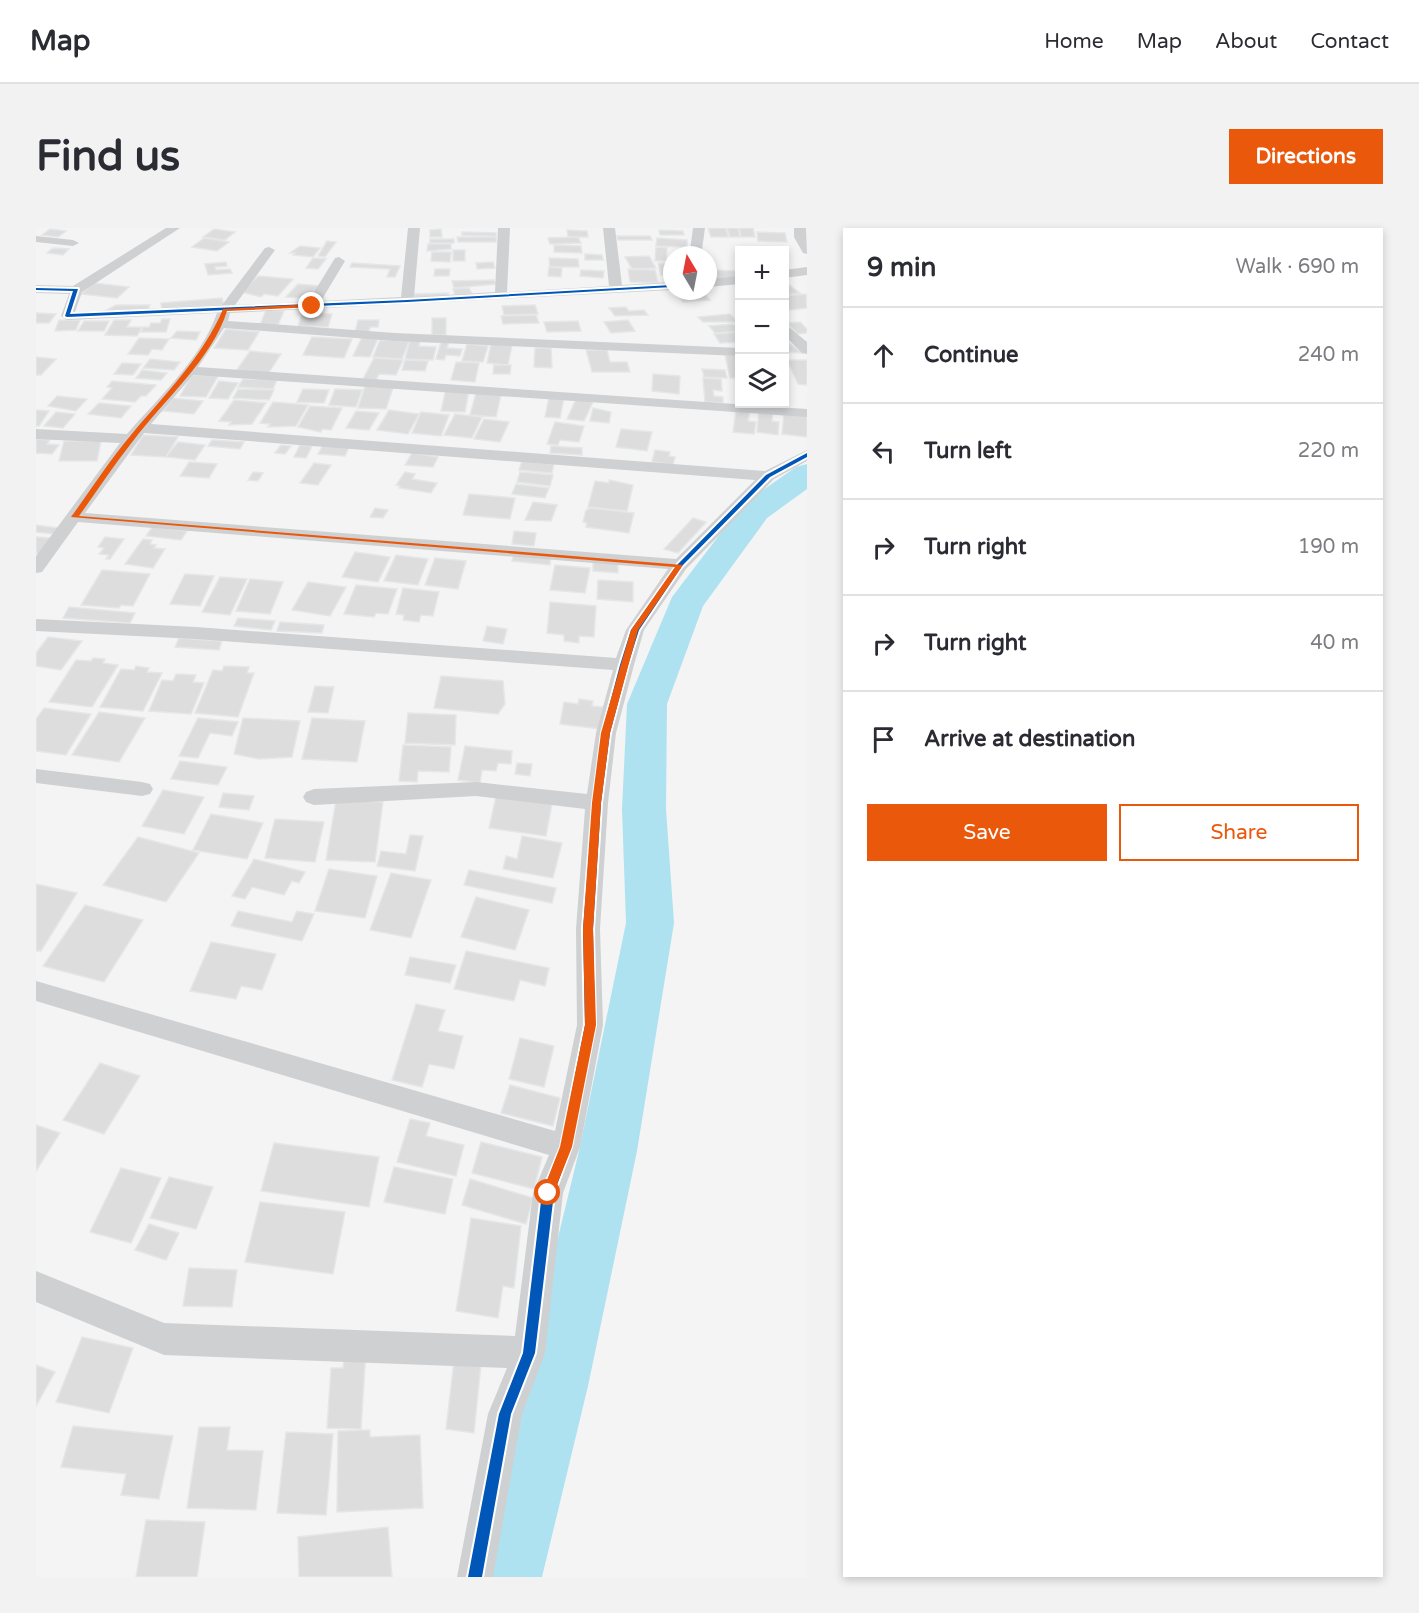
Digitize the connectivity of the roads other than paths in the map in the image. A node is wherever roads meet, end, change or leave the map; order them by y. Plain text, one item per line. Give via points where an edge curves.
1 (174, 228) edge
2 (414, 228) edge
3 (504, 228) edge
4 (609, 228) edge
5 (699, 228) edge
6 (800, 228) edge
7 (36, 239) edge
8 (73, 243) dead end
9 (697, 246) edge
10 (269, 250) dead end
11 (807, 251) edge
12 (339, 261) dead end
13 (807, 271) edge
14 (789, 273) edge
15 (717, 281) edge
16 (735, 281) edge
17 (663, 287) edge
18 (36, 289) edge
19 (76, 290) junction
20 (616, 290) junction
21 (501, 296) junction
22 (407, 301) junction
23 (312, 306) junction
24 (223, 317) junction
25 (789, 334) edge
26 (735, 352) edge
27 (803, 354) edge
28 (189, 371) junction
29 (807, 413) edge
30 (136, 434) junction
31 (36, 435) edge
32 (807, 455) edge
33 (768, 476) junction
34 (75, 517) junction
35 (680, 565) junction
36 (36, 568) edge
37 (36, 625) edge
38 (624, 666) junction
39 (36, 776) edge
40 (142, 789) dead end
41 (314, 797) dead end
42 (597, 803) junction
43 (36, 991) edge
44 (566, 1147) junction
45 (36, 1286) edge
46 (529, 1353) junction
47 (475, 1577) edge

1 - 19 street
2 - 22 street
3 - 21 street
4 - 20 street
5 - 9 street
6 - 11 street
7 - 8 street
10 - 24 street
12 - 23 street
13 - 14 street
15 - 16 street
17 - 20 street
18 - 19 street
19 - 24 street via 67,316
20 - 21 street
21 - 22 street
22 - 23 street
23 - 24 street
24 - 26 street via 395,337
24 - 28 street
25 - 27 street
28 - 29 street
28 - 30 street
30 - 31 street
30 - 33 street via 365,444 627,469
30 - 34 street
32 - 33 street
33 - 35 street
34 - 35 street
34 - 36 street
35 - 38 street via 634,630
37 - 38 street via 196,633
38 - 42 street via 606,733
39 - 40 street
41 - 42 street via 476,789
42 - 44 street via 588,929 590,1025
43 - 44 street
44 - 46 street via 548,1193
45 - 46 street via 164,1339
46 - 47 street via 505,1414

